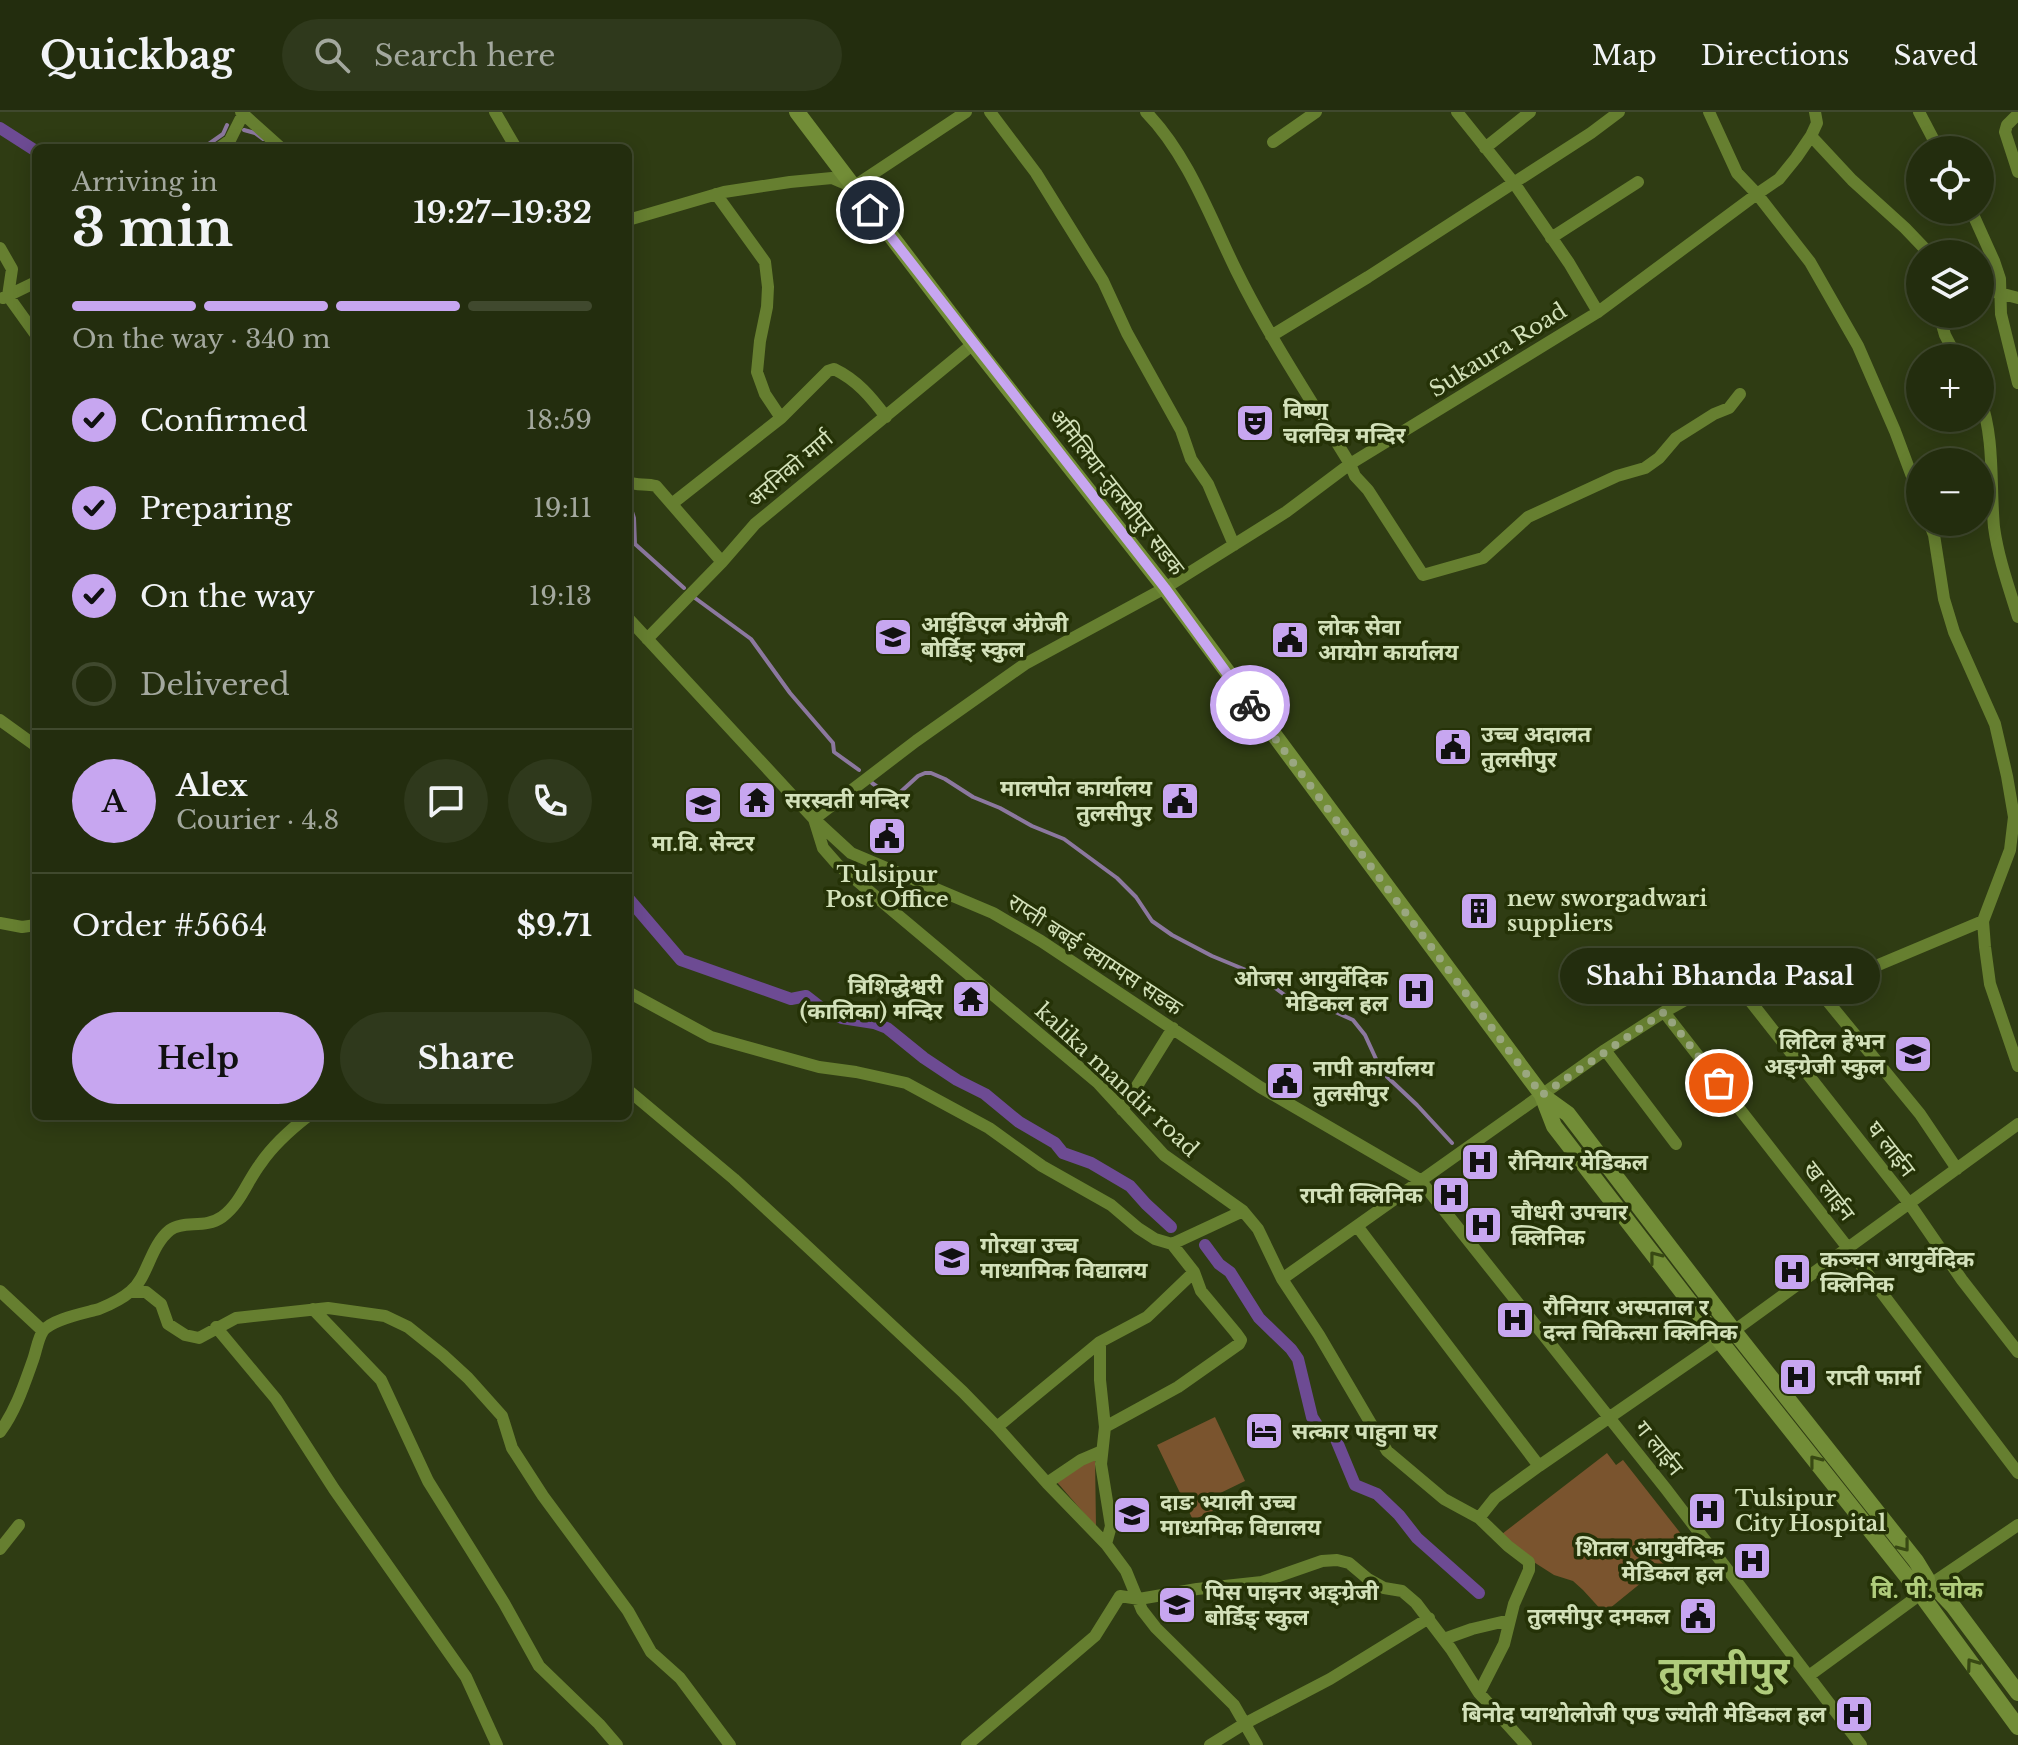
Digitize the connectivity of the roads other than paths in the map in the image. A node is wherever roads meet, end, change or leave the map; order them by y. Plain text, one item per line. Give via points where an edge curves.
1 (242, 112) edge
2 (495, 112) edge
3 (797, 112) edge
4 (966, 112) edge
5 (990, 112) edge
6 (1146, 112) edge
7 (1316, 112) edge
8 (1457, 112) edge
9 (1530, 112) edge
10 (1619, 112) edge
11 (1709, 112) edge
12 (1815, 112) edge
13 (1919, 112) edge
14 (2017, 116) edge
15 (1811, 136) junction
16 (1932, 136) edge
17 (1273, 142) dead end
18 (224, 144) edge
19 (277, 144) edge
20 (514, 144) edge
21 (1485, 148) junction
22 (2018, 172) edge
23 (1638, 182) dead end
24 (1514, 183) junction
25 (853, 187) junction
26 (716, 194) junction
27 (1757, 194) junction
28 (632, 219) edge
29 (1977, 224) edge
30 (1551, 238) junction
31 (1916, 240) edge
32 (0, 248) edge
33 (32, 284) edge
34 (1994, 292) edge
35 (2000, 294) junction
36 (4, 297) edge
37 (2018, 298) edge
38 (1598, 312) junction
39 (32, 330) edge
40 (1271, 336) junction
41 (973, 344) junction
42 (2018, 383) edge
43 (1740, 394) dead end
44 (886, 417) junction
45 (781, 418) junction
46 (1987, 432) edge
47 (1906, 460) edge
48 (1350, 464) junction
49 (632, 484) edge
50 (673, 503) junction
51 (1934, 536) edge
52 (1234, 545) junction
53 (722, 562) junction
54 (1165, 588) junction
55 (2018, 617) edge
56 (632, 622) edge
57 (647, 639) junction
58 (0, 720) edge
59 (32, 743) edge
60 (814, 819) junction
61 (1983, 921) junction
62 (0, 923) edge
63 (32, 926) edge
64 (1726, 977) junction
65 (1811, 981) junction
66 (632, 995) edge
67 (1664, 1012) junction
68 (1173, 1028) junction
69 (1605, 1050) junction
70 (2018, 1066) edge
71 (632, 1093) edge
72 (1542, 1095) junction
73 (1122, 1110) junction
74 (303, 1120) edge
75 (2018, 1124) edge
76 (1676, 1144) dead end
77 (1957, 1169) junction
78 (1420, 1180) junction
79 (1909, 1203) junction
80 (1243, 1211) junction
81 (1357, 1226) junction
82 (1172, 1244) junction
83 (1848, 1248) junction
84 (1194, 1272) junction
85 (1282, 1279) junction
86 (0, 1291) edge
87 (131, 1292) junction
88 (313, 1309) junction
89 (216, 1327) junction
90 (43, 1331) junction
91 (1727, 1336) junction
92 (1100, 1342) junction
93 (2018, 1352) edge
94 (1609, 1418) junction
95 (997, 1427) junction
96 (1105, 1427) junction
97 (0, 1432) edge
98 (1102, 1451) junction
99 (1539, 1466) junction
100 (2018, 1473) edge
101 (1047, 1483) junction
102 (1479, 1518) junction
103 (19, 1525) dead end
104 (2018, 1525) edge
105 (1106, 1544) junction
106 (0, 1549) edge
107 (1926, 1589) junction
108 (1139, 1599) junction
109 (1429, 1618) junction
110 (1510, 1620) junction
111 (1444, 1639) junction
112 (1810, 1675) junction
113 (1479, 1693) junction
114 (2018, 1693) edge
115 (1244, 1724) junction
116 (2018, 1727) edge
117 (497, 1745) edge
118 (617, 1745) edge
119 (730, 1745) edge
120 (967, 1745) edge
121 (1210, 1745) edge
122 (1257, 1745) edge
123 (1526, 1745) edge
124 (1861, 1745) edge

1 - 18 street
1 - 19 street
2 - 20 street
3 - 25 main road, अमिलिया-तुलसीपुर सडक
4 - 25 street
5 - 52 street via 1036,173 1097,271 1208,484
6 - 40 street via 1203,196
7 - 17 street
8 - 21 street
9 - 21 street
10 - 24 street
11 - 27 street via 1737,173
12 - 15 street, Sukaura Road
13 - 16 street
14 - 22 street via 2005,132
15 - 27 street, Sukaura Road via 1779,179
15 - 31 street
21 - 24 street
23 - 30 street
24 - 30 street
24 - 40 street
25 - 26 street via 832,178
25 - 41 main road, अमिलिया-तुलसीपुर सडक
26 - 28 street
26 - 45 street via 765,262 767,307 757,372
27 - 38 street, Sukaura Road
27 - 47 street via 1810,262 1858,346
29 - 35 street via 2000,279
30 - 38 street
32 - 36 street via 12,269
33 - 36 street
34 - 35 street
35 - 37 street
35 - 42 street
36 - 39 street
38 - 48 street, Sukaura Road
40 - 48 street
41 - 44 street, अरनिको मार्ग
41 - 54 main road, अमिलिया-तुलसीपुर सडक
43 - 48 street via 1729,408 1676,438 1645,468 1528,517 1483,558 1423,575
44 - 45 street via 865,389 834,369
44 - 53 street, अरनिको मार्ग via 755,524
45 - 50 street
46 - 55 street via 1994,529
48 - 52 street, Sukaura Road
49 - 50 street via 656,486
50 - 53 street
51 - 61 street via 1944,599 1995,724 2014,817 2010,850
52 - 54 street, Sukaura Road
53 - 57 street, अरनिको मार्ग
54 - 60 street, Sukaura Road via 1025,664
54 - 72 main road, अमिलिया-तुलसीपुर सडक
56 - 57 street, राप्ती बबई क्याम्पस सडक
57 - 60 street, राप्ती बबई क्याम्पस सडक
58 - 59 street
60 - 68 street, राप्ती बबई क्याम्पस सडक via 851,853 993,913
60 - 73 street, kalika mandir road via 823,848 837,864 1054,1044
61 - 65 street via 1852,976
61 - 70 street via 1990,984
62 - 63 street
64 - 65 street via 1755,989
64 - 67 street
64 - 79 street, घ लाईन
65 - 77 street via 1920,1114
66 - 82 street via 711,1037 819,1067 906,1083 989,1128 1155,1239
67 - 69 street
67 - 83 street, ख लाईन
68 - 73 street
68 - 78 street, राप्ती बबई क्याम्पस सडक via 1260,1087
69 - 72 street
69 - 76 street
71 - 95 street via 734,1179
72 - 78 street
72 - 91 main road, अमिलिया-तुलसीपुर सडक via 1568,1114
73 - 80 street, kalika mandir road via 1164,1155
74 - 87 street via 280,1138 240,1199 220,1218 172,1228
75 - 77 street
77 - 79 street
78 - 81 street
78 - 94 street, ग लाईन
79 - 83 street
79 - 93 street, घ लाईन
80 - 82 street
80 - 85 street, kalika mandir road via 1258,1229
81 - 85 street
81 - 99 street
82 - 84 street
83 - 91 street
83 - 100 street, ख लाईन
84 - 92 street via 1147,1317
84 - 96 street via 1201,1291 1239,1344 1178,1387
85 - 102 street, kalika mandir road via 1387,1451 1444,1499
86 - 90 street
87 - 89 street via 146,1292 161,1304 168,1324 185,1335 199,1338
87 - 90 street
88 - 89 street via 236,1318
88 - 118 street via 381,1380 428,1481 539,1666
88 - 119 street via 385,1316 408,1327 468,1378 502,1416 512,1448 628,1611 651,1652 680,1678
89 - 117 street via 276,1399 466,1677
90 - 97 street via 22,1391
91 - 94 street
91 - 107 main road, अमिलिया-तुलसीपुर सडक via 1916,1561
92 - 95 street
92 - 96 street
94 - 99 street
94 - 112 street, ग लाईन
95 - 101 street
96 - 98 street
98 - 101 street
98 - 105 street via 1111,1526
99 - 102 street via 1495,1498
101 - 105 street
102 - 110 street, kalika mandir road via 1529,1562
103 - 106 street
104 - 107 street
105 - 108 street
107 - 112 street
107 - 114 main road via 1953,1606
116 -> 107 main road
108 - 109 street via 1262,1582 1337,1560 1384,1588 1402,1591
108 - 115 street via 1156,1628 1234,1705
108 - 120 street via 1120,1596 1095,1636
109 - 111 street
109 - 115 street
110 - 111 street
110 - 113 street
111 - 113 street
112 - 124 street, ग लाईन
113 - 123 street
115 - 121 street
115 - 122 street

